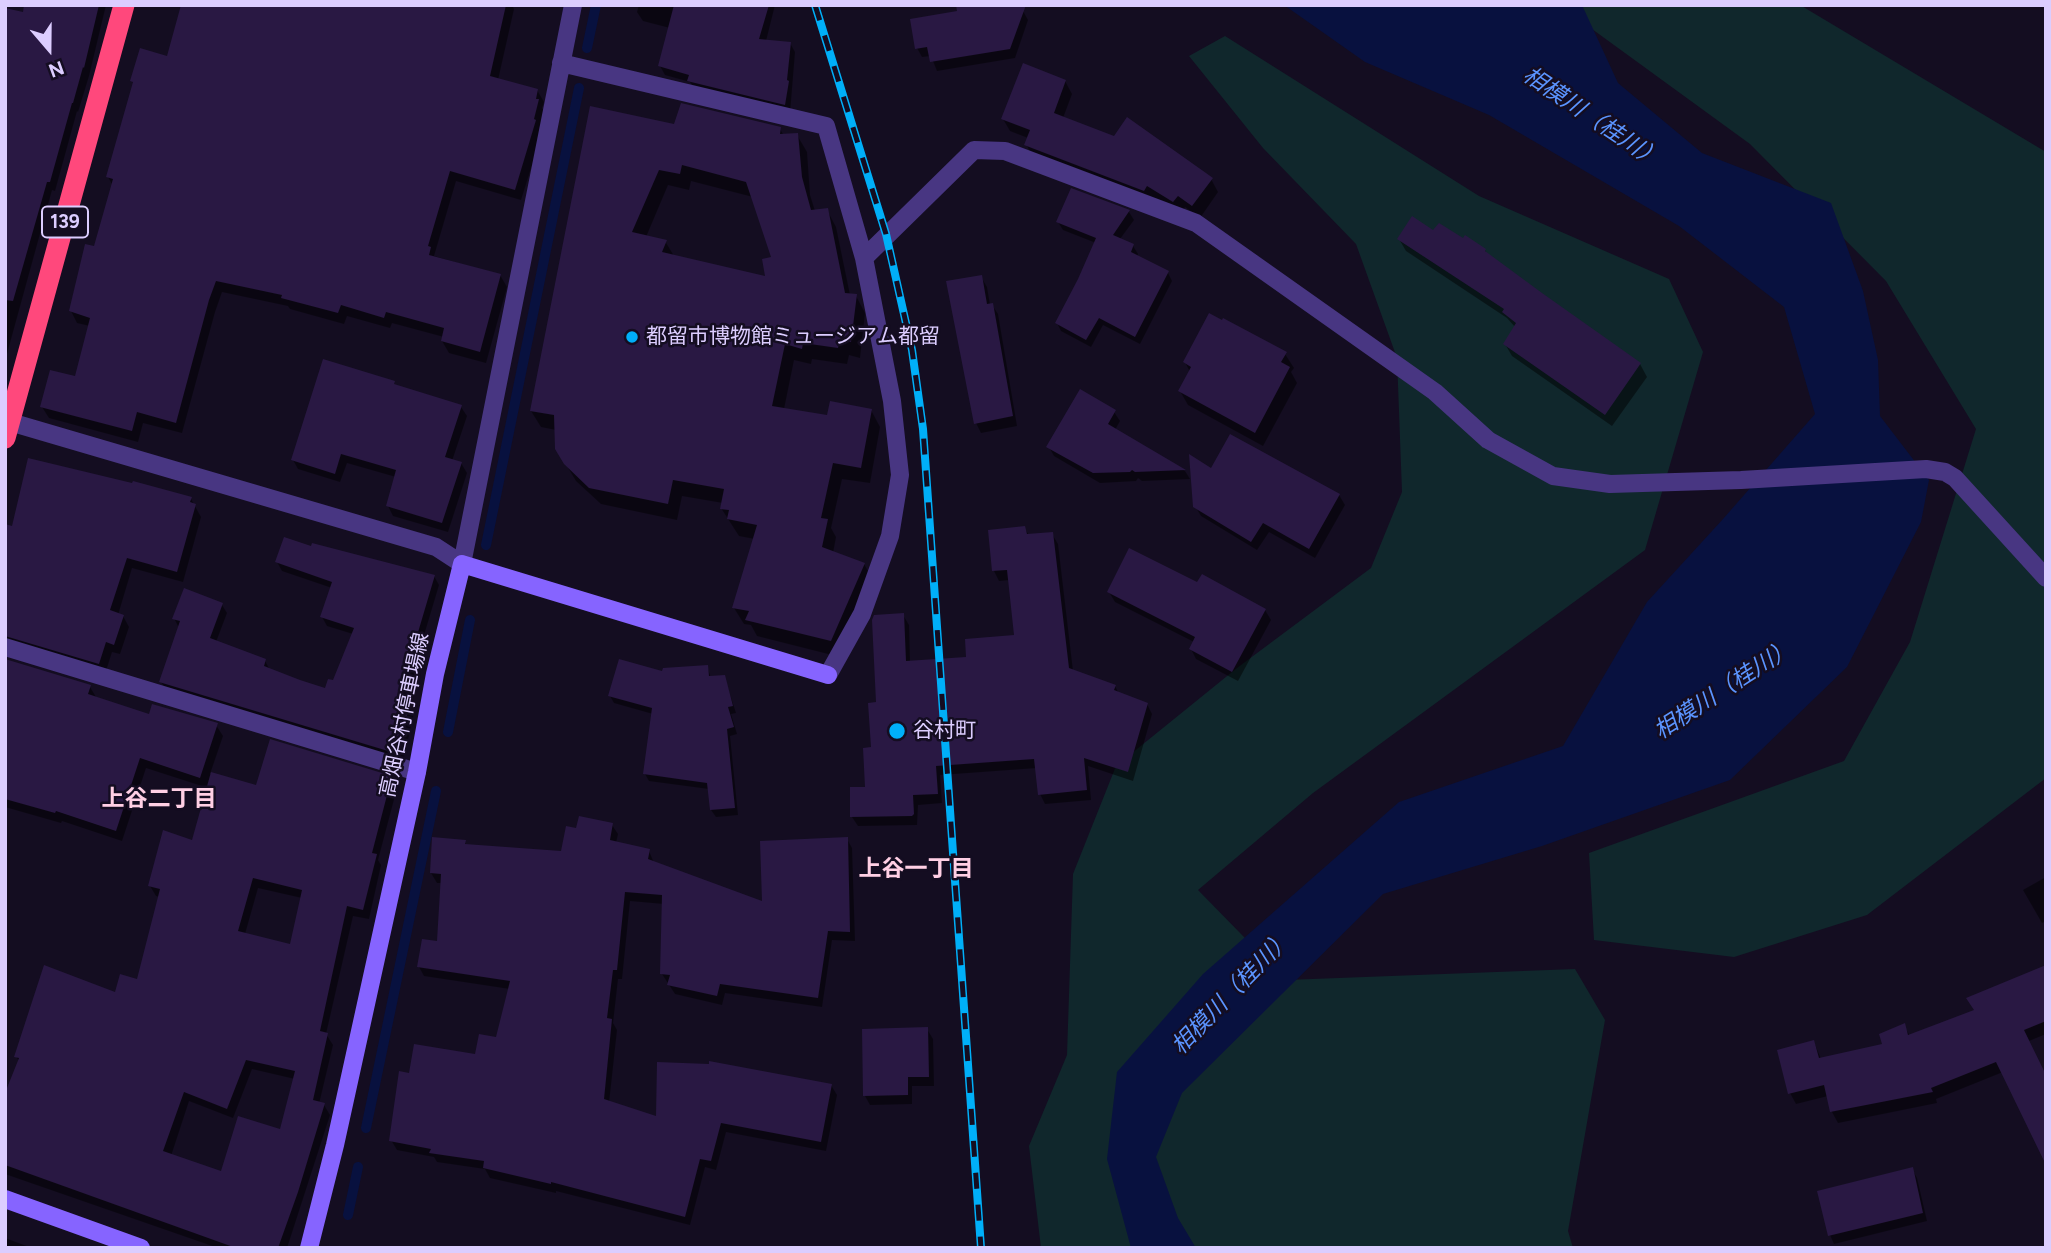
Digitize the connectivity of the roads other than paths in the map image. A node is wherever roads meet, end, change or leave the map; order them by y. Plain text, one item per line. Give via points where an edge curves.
1 (124, 5) edge
2 (573, 5) edge
3 (561, 63) junction
4 (864, 258) junction
5 (8, 430) edge
6 (462, 564) junction
7 (2046, 578) edge
8 (5, 647) edge
9 (828, 675) joint
10 (417, 772) junction
11 (5, 1199) edge
12 (141, 1248) edge
13 (309, 1248) edge

1 - 5 highway, 139
2 - 3 street
3 - 4 street via 825,126
3 - 6 street
4 - 7 street via 974,150 1005,151 1196,223 1435,392 1488,440 1553,476 1610,484 1926,469 1945,472
4 - 9 street via 892,401 900,475 890,536 863,614
5 - 6 street via 436,547
6 - 9 main road
6 - 10 main road, 高畑谷村停車場線
8 - 10 street
10 - 13 main road, 高畑谷村停車場線
11 - 12 main road

